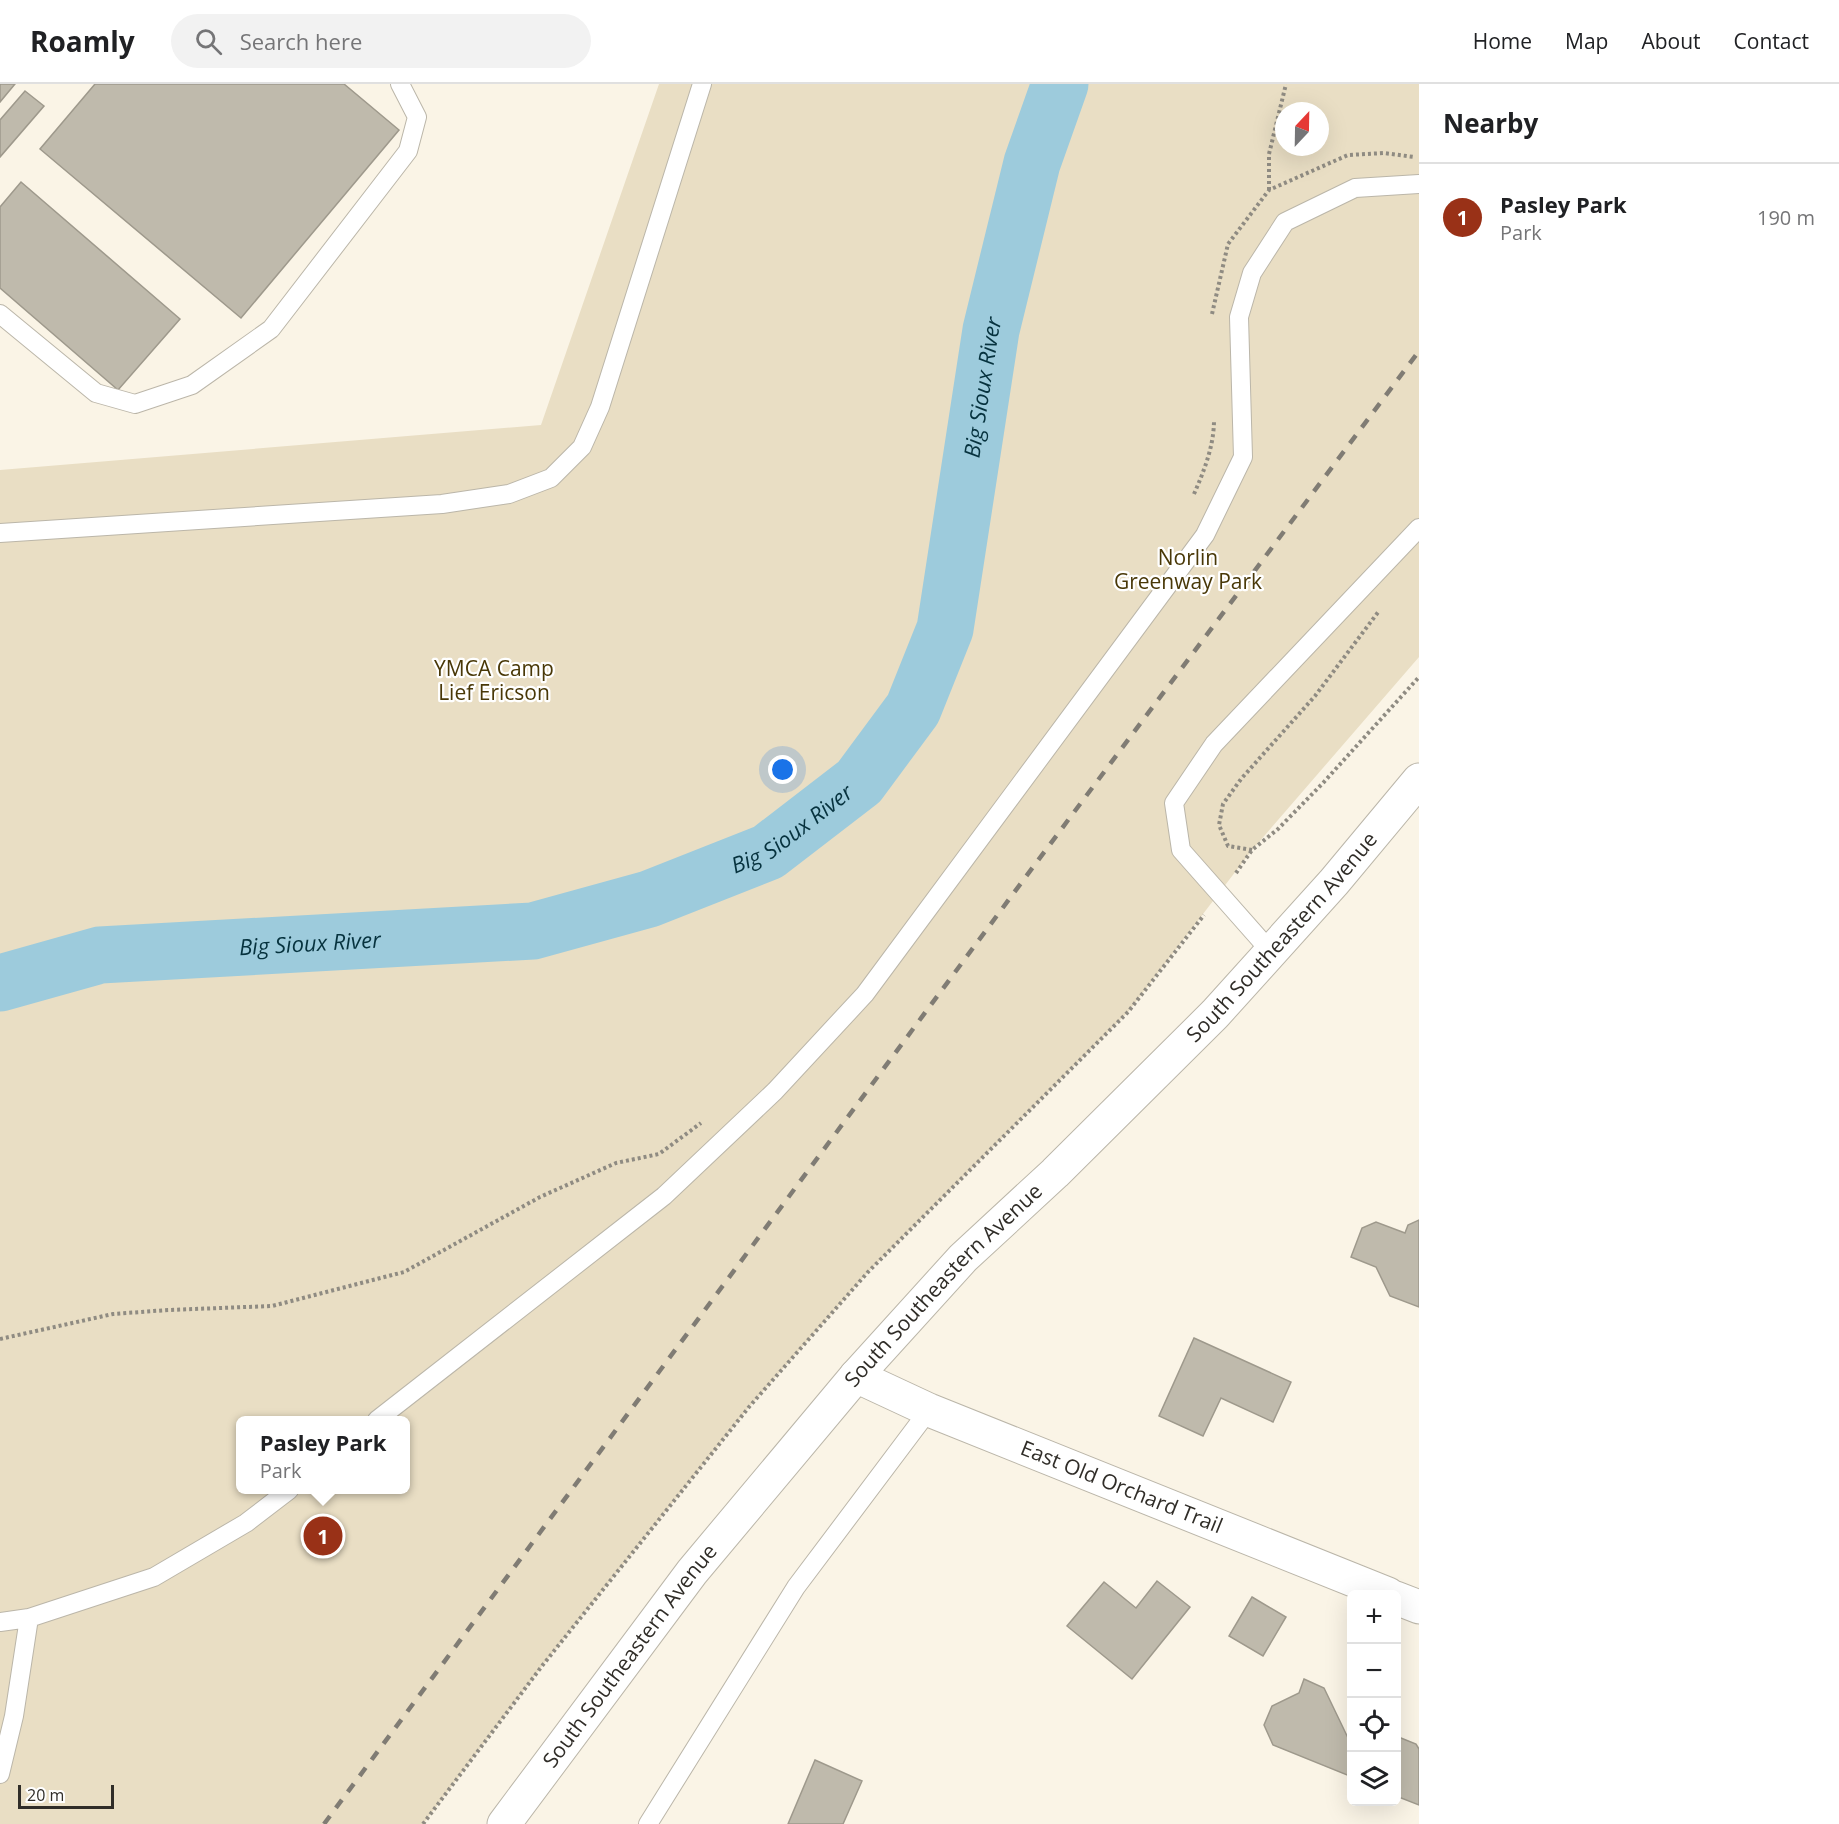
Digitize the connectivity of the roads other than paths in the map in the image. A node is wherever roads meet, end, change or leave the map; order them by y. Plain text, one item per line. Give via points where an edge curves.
1 (400, 84) edge
2 (702, 84) edge
3 (1419, 184) edge
4 (0, 314) edge
5 (1419, 528) edge
6 (0, 533) edge
7 (1419, 780) edge
8 (1272, 953) junction
9 (856, 1376) junction
10 (929, 1410) junction
11 (382, 1416) edge
12 (284, 1494) edge
13 (1378, 1590) edge
14 (1401, 1600) edge
15 (1419, 1607) edge
16 (29, 1618) junction
17 (0, 1622) edge
18 (0, 1774) edge
19 (504, 1824) edge
20 (648, 1824) edge

1 - 4 lane via 417,117 408,151 271,329 192,385 135,404 96,393
2 - 6 lane via 600,408 582,447 551,478 509,494 442,504
3 - 11 lane via 1354,188 1285,222 1252,273 1239,317 1243,457 1205,535 866,994 775,1090 664,1196
5 - 8 lane via 1214,744 1174,803 1181,850
7 - 8 main road, South Southeastern Avenue
8 - 9 main road, South Southeastern Avenue via 1063,1165 963,1258
9 - 10 main road, East Old Orchard Trail
9 - 19 main road, South Southeastern Avenue via 692,1572
10 - 13 main road, East Old Orchard Trail
10 - 20 lane via 796,1587
12 - 16 lane via 246,1523 154,1577
14 - 15 main road
16 - 17 lane
16 - 18 lane via 14,1716

